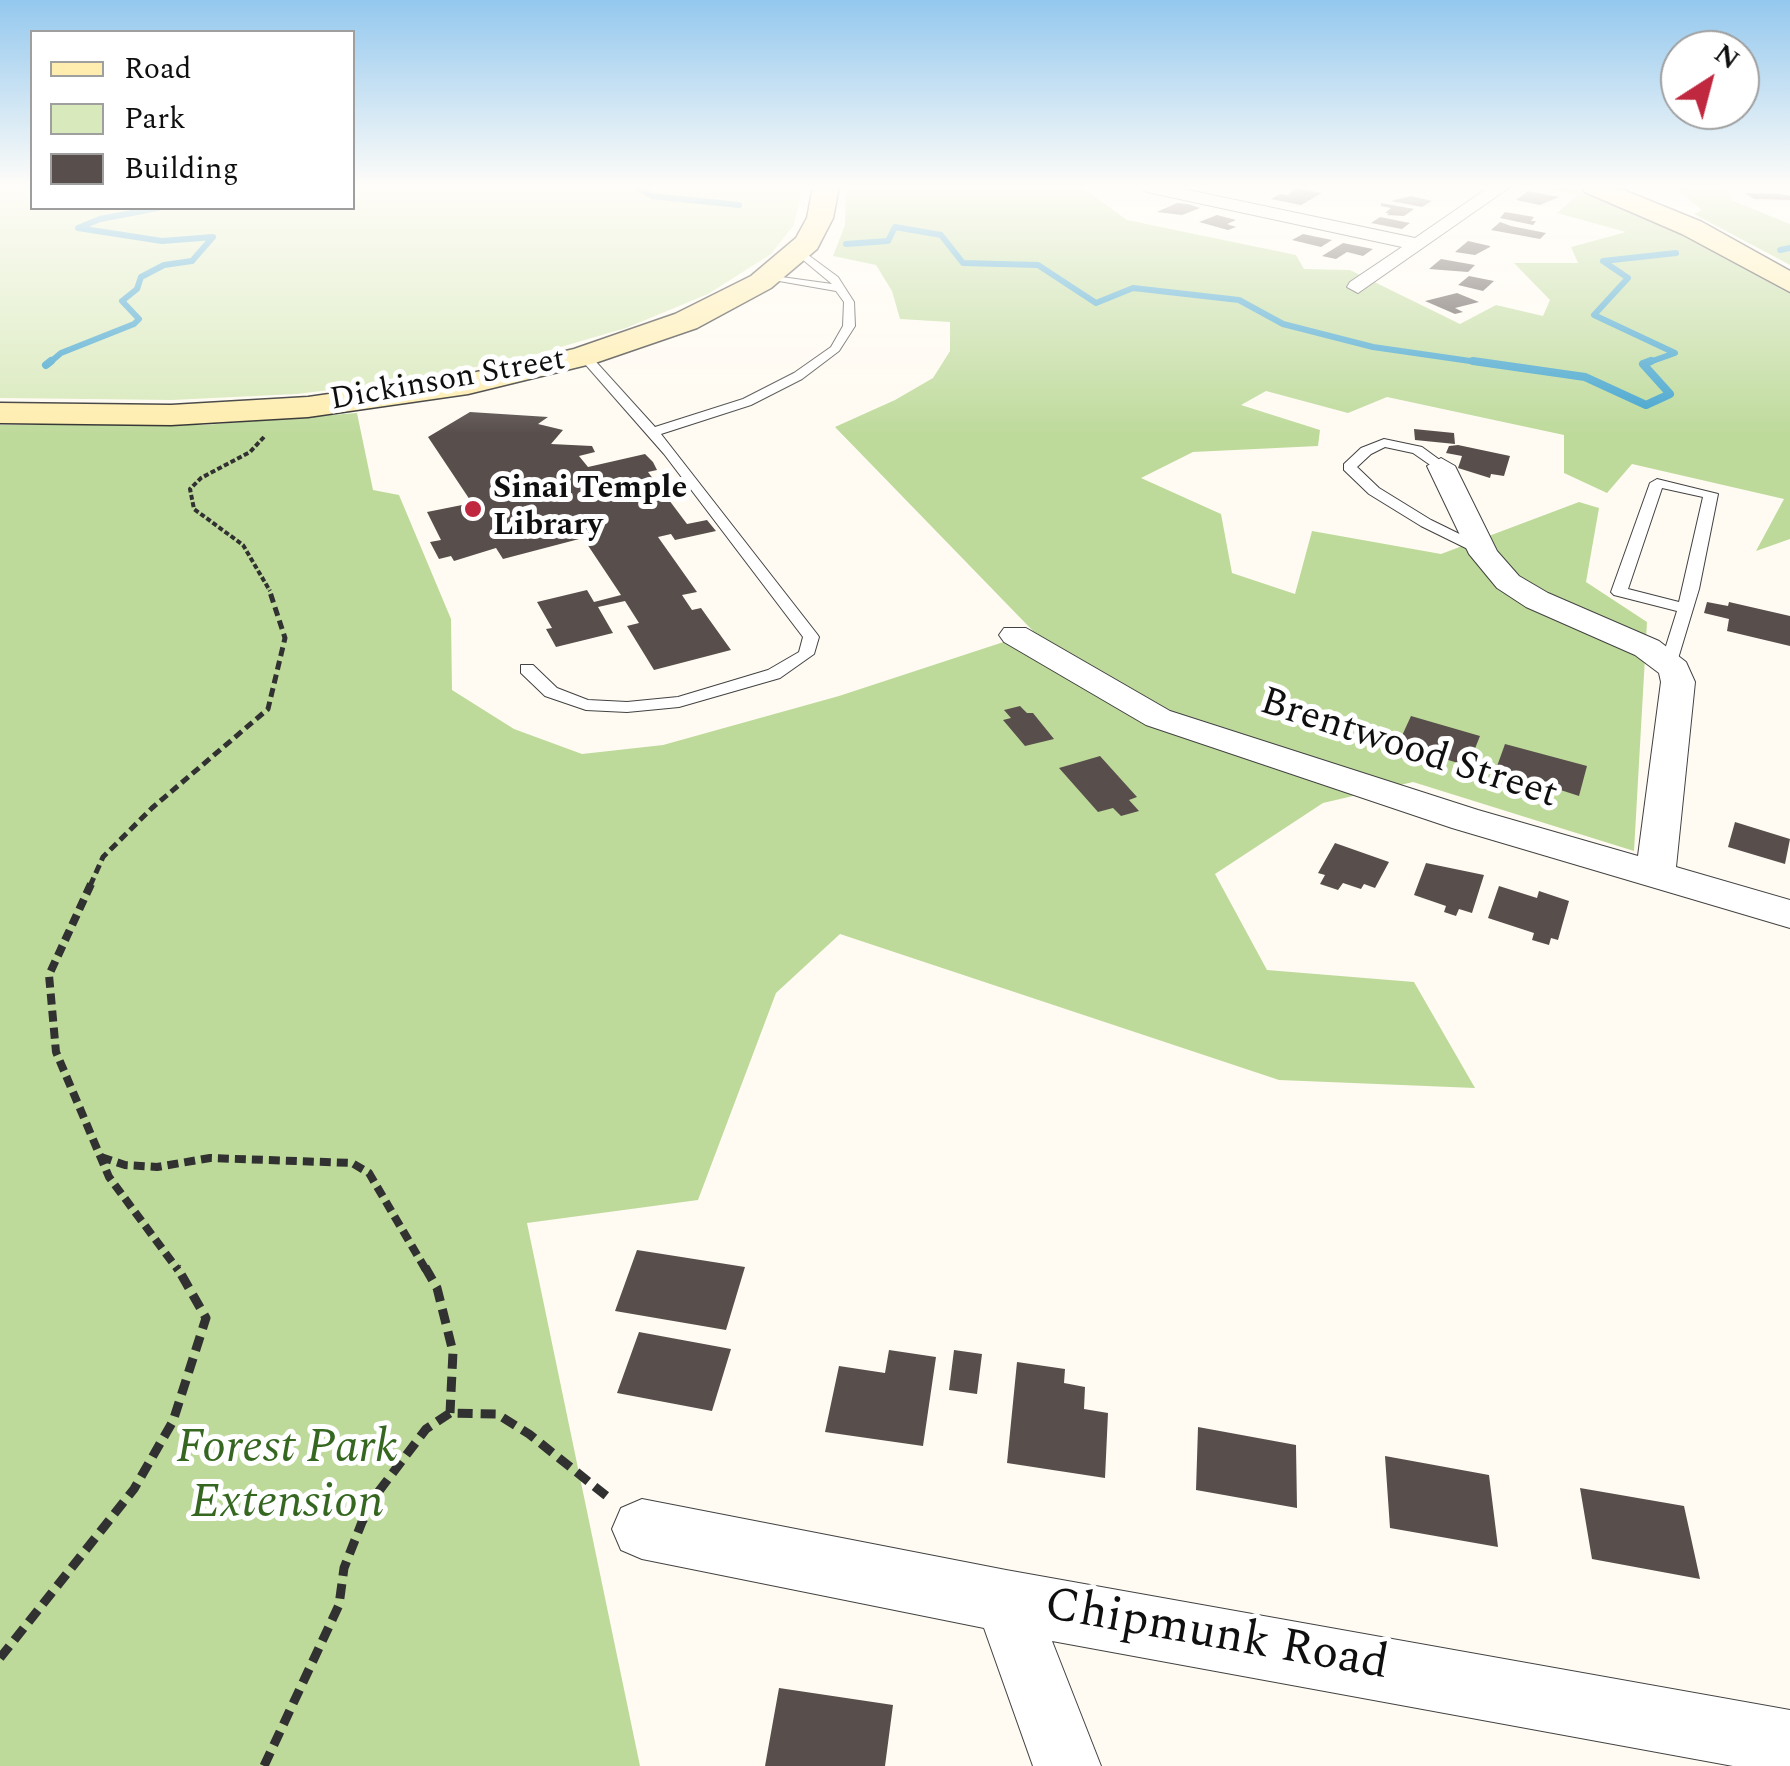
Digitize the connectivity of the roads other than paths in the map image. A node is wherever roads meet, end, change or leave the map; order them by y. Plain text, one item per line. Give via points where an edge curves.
1 (778, 269) edge
2 (820, 269) edge
3 (1381, 269) edge
4 (1766, 269) edge
5 (767, 278) junction
6 (1790, 283) edge
7 (1358, 286) dead end
8 (841, 288) junction
9 (584, 356) junction
10 (0, 413) edge
11 (652, 432) junction
12 (1441, 466) joint
13 (1483, 551) junction
14 (1686, 608) junction
15 (1016, 635) dead end
16 (1669, 662) junction
17 (527, 669) dead end
18 (1655, 875) junction
19 (1790, 914) edge
20 (642, 1530) road end
21 (1006, 1600) junction
22 (1790, 1742) edge
23 (1067, 1766) edge

1 - 5 main road, Dickinson Street
2 - 8 lane
3 - 7 street
4 - 6 main road
5 - 8 lane
5 - 9 main road, Dickinson Street via 696,317
8 - 11 lane via 850,326 820,361 747,402
9 - 10 main road, Dickinson Street via 445,388 287,409
9 - 11 lane
11 - 17 lane via 811,637 806,654 774,674 679,702 626,707 586,706 551,692
12 - 13 street
12 - 13 lane via 1418,450 1384,443 1349,467 1374,491
13 - 16 street via 1518,590
14 - 14 lane via 1711,494 1657,483 1619,592
14 - 16 lane
15 - 18 street, Brentwood Street via 1158,718
16 - 18 street via 1678,682
18 - 19 street, Brentwood Street
20 - 21 street, Chipmunk Road
21 - 22 street, Chipmunk Road
21 - 23 street

